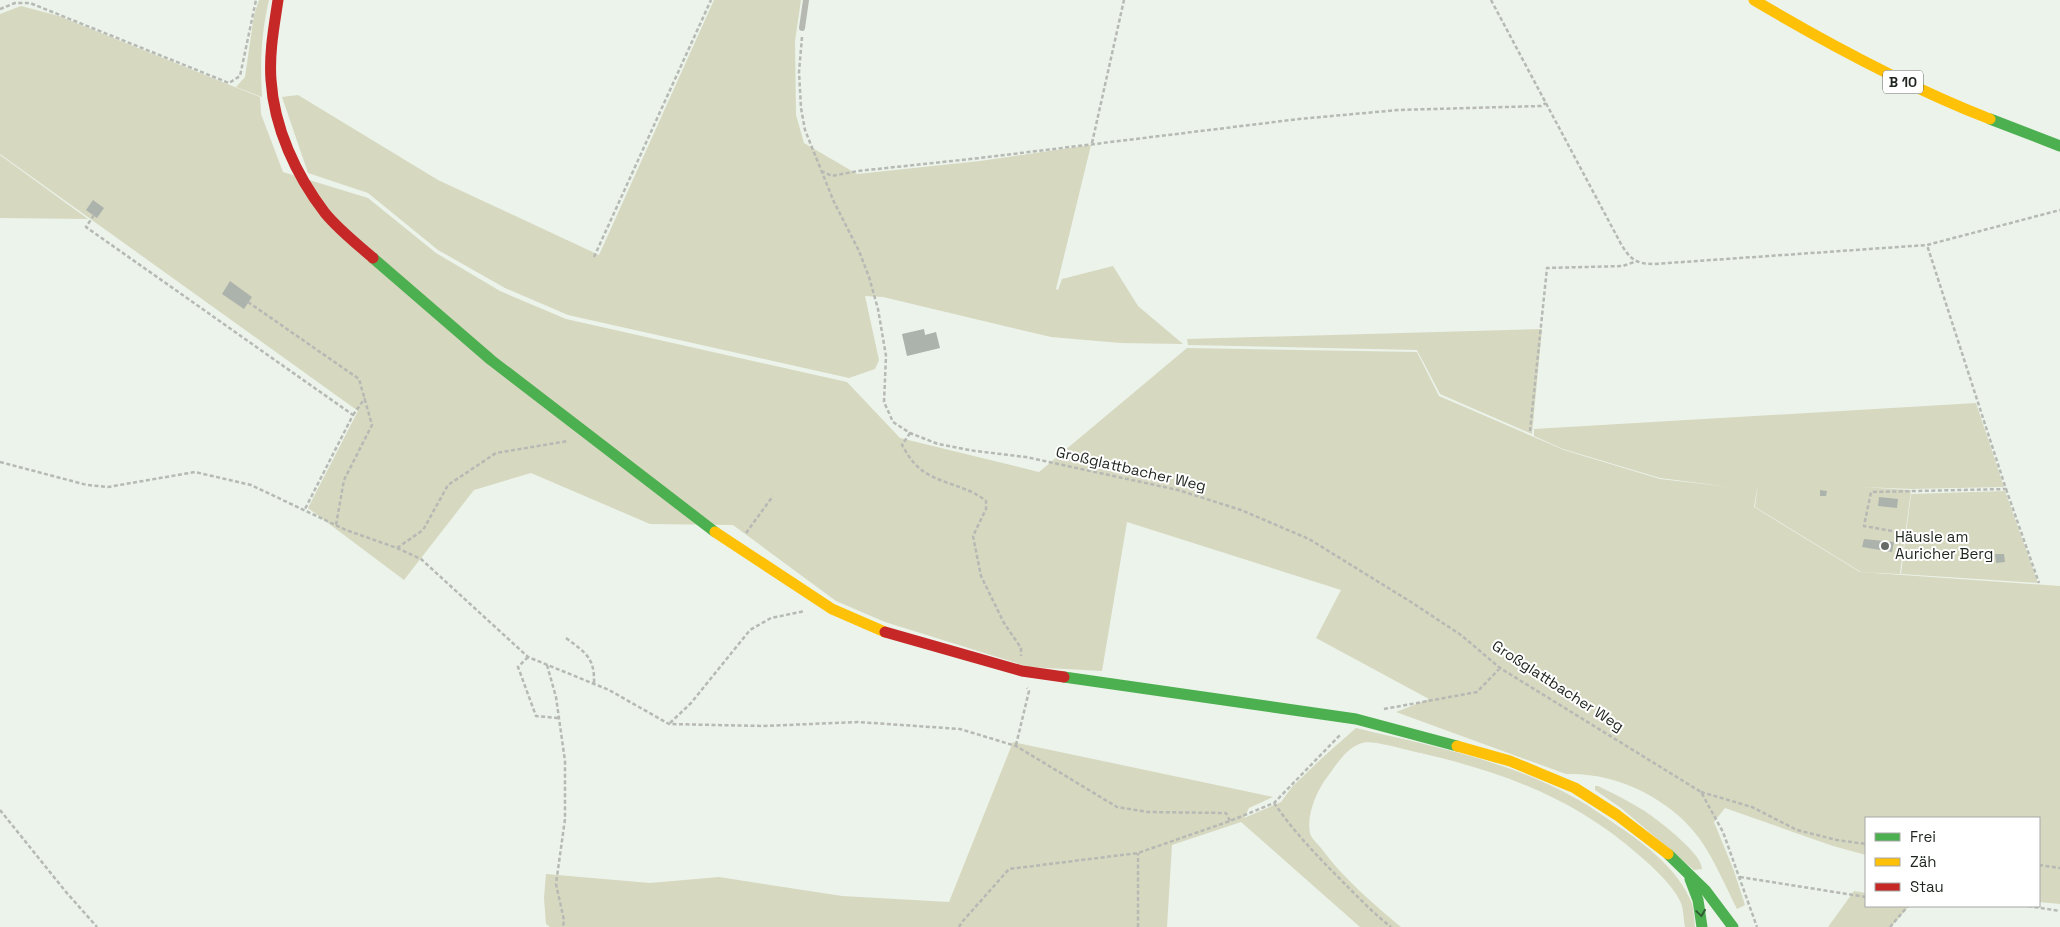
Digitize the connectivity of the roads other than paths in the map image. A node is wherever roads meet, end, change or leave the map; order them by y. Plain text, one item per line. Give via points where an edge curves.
1 (278, 0) edge
2 (806, 0) edge
3 (1754, 0) edge
4 (802, 28) road end
5 (2060, 146) edge
6 (1684, 868) junction
7 (1702, 927) edge
8 (1733, 927) edge

1 - 6 main road via 270,48 274,106 289,154 318,204 352,240 483,354 713,531 832,609 880,631 1022,671 1356,719 1510,761 1575,788 1617,815
2 - 4 lane
3 - 5 main road, B 10 via 1901,82
6 -> 7 main road via 1698,900
6 - 8 main road

